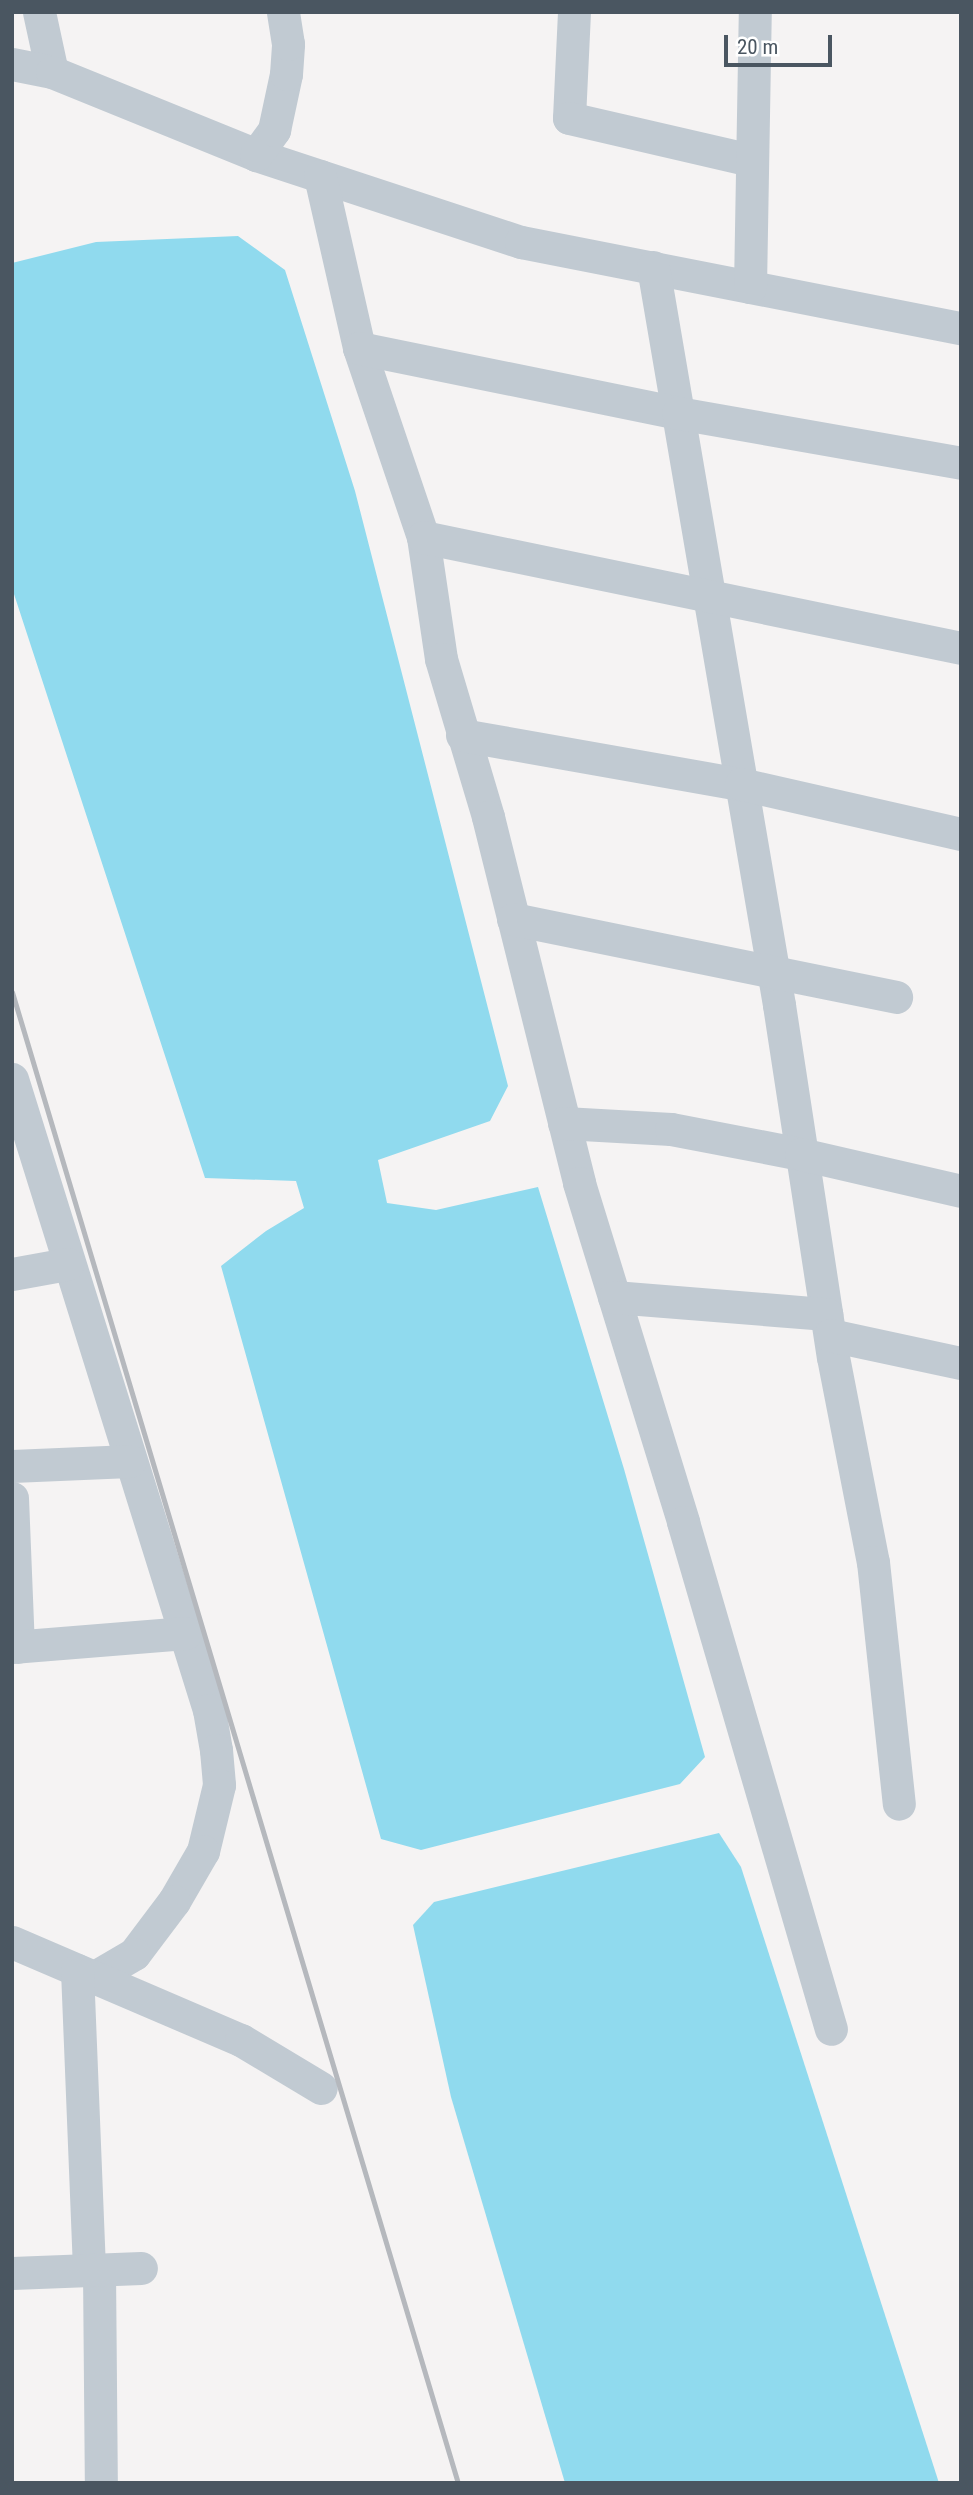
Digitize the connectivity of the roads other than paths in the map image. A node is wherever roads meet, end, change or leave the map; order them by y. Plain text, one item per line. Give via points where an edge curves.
1 (39, 12) edge
2 (283, 12) edge
3 (574, 12) edge
4 (755, 12) edge
5 (12, 64) edge
6 (52, 72) junction
7 (256, 155) junction
8 (751, 160) junction
9 (320, 176) junction
10 (653, 267) junction
11 (750, 287) junction
12 (961, 328) edge
13 (359, 348) junction
14 (678, 412) junction
15 (961, 463) edge
16 (423, 537) junction
17 (710, 596) junction
18 (961, 648) edge
19 (462, 735) junction
20 (741, 784) junction
21 (961, 834) edge
22 (513, 919) junction
23 (773, 970) junction
24 (896, 997) dead end
25 (12, 1079) edge
26 (564, 1123) junction
27 (801, 1154) junction
28 (961, 1191) edge
29 (67, 1264) junction
30 (12, 1274) edge
31 (614, 1297) junction
32 (828, 1325) junction
33 (961, 1363) edge
34 (130, 1461) junction
35 (12, 1466) edge
36 (12, 1498) edge
37 (185, 1633) junction
38 (15, 1647) edge
39 (899, 1804) dead end
40 (12, 1942) edge
41 (85, 1974) junction
42 (831, 2029) dead end
43 (321, 2088) dead end
44 (141, 2268) dead end
45 (94, 2270) junction
46 (12, 2273) edge
47 (102, 2483) edge

1 - 6 street
2 - 7 street via 286,74 274,130
3 - 8 street via 569,118
4 - 8 street
5 - 6 street
6 - 7 street
7 - 9 street
8 - 11 street
9 - 10 street via 522,242
9 - 13 street
10 - 11 street
10 - 14 street
11 - 12 street
13 - 14 street
13 - 16 street
14 - 15 street
14 - 17 street
16 - 17 street
16 - 19 street via 441,659
17 - 18 street
17 - 20 street
19 - 20 street
19 - 22 street
20 - 21 street
20 - 23 street
22 - 23 street
22 - 26 street
23 - 24 street
23 - 27 street
25 - 29 street
26 - 27 street via 671,1129
26 - 31 street
27 - 28 street
27 - 32 street
29 - 30 street
29 - 34 street
31 - 32 street
31 - 42 street
32 - 33 street
32 - 39 street via 873,1562
34 - 35 street
34 - 37 street
36 - 38 street
37 - 38 street
37 - 41 street via 209,1710 219,1785 203,1851 174,1901 134,1954
40 - 41 street
41 - 43 street via 242,2040
41 - 45 street
44 - 45 street
45 - 46 street
45 - 47 street

